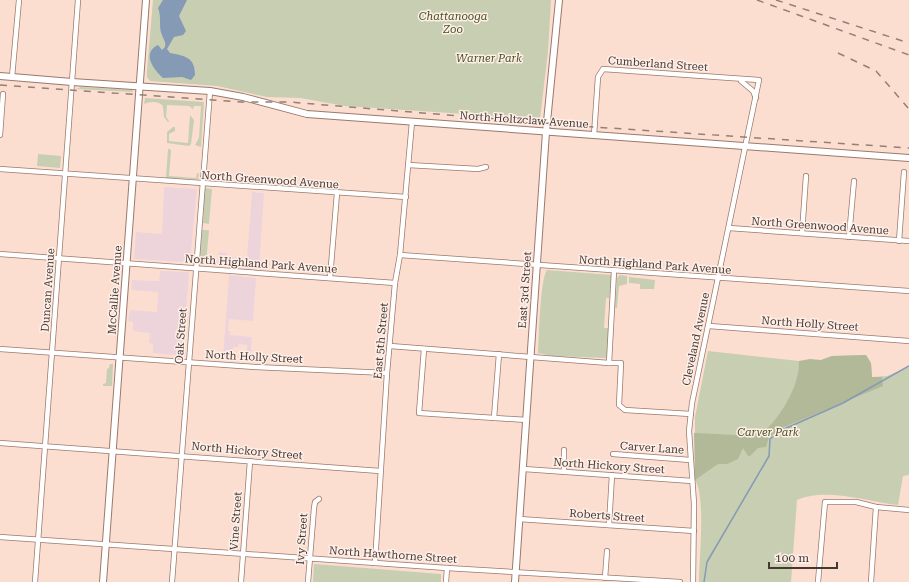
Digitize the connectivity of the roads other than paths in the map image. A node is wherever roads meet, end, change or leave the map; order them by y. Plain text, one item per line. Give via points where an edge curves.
1 (19, 0) edge
2 (78, 0) edge
3 (146, 0) edge
4 (559, 1) edge
5 (0, 76) edge
6 (12, 77) junction
7 (731, 78) junction
8 (759, 80) joint
9 (72, 82) junction
10 (140, 86) junction
11 (210, 91) junction
12 (3, 94) dead end
13 (756, 99) junction
14 (412, 122) junction
15 (546, 132) junction
16 (0, 135) edge
17 (594, 135) junction
18 (746, 146) junction
19 (909, 158) edge
20 (408, 165) junction
21 (486, 167) dead end
22 (0, 169) edge
23 (904, 172) dead end
24 (65, 174) junction
25 (806, 176) dead end
26 (133, 179) junction
27 (854, 181) dead end
28 (202, 184) junction
29 (338, 193) junction
30 (406, 197) junction
31 (729, 228) junction
32 (802, 233) junction
33 (849, 237) junction
34 (898, 240) junction
35 (909, 241) edge
36 (0, 254) edge
37 (400, 255) junction
38 (60, 258) junction
39 (127, 263) junction
40 (536, 266) junction
41 (195, 268) junction
42 (614, 271) junction
43 (330, 278) junction
44 (718, 278) junction
45 (395, 283) junction
46 (909, 291) edge
47 (709, 326) junction
48 (909, 341) edge
49 (390, 346) junction
50 (0, 349) edge
51 (424, 349) junction
52 (52, 353) junction
53 (500, 354) junction
54 (531, 357) junction
55 (120, 358) junction
56 (189, 362) junction
57 (609, 363) junction
58 (387, 373) junction
59 (691, 414) junction
60 (494, 418) junction
61 (527, 420) junction
62 (0, 443) edge
63 (46, 446) junction
64 (564, 450) dead end
65 (113, 451) junction
66 (613, 454) dead end
67 (181, 455) junction
68 (690, 460) junction
69 (250, 461) junction
70 (524, 469) junction
71 (380, 471) junction
72 (564, 472) junction
73 (612, 475) junction
74 (692, 481) junction
75 (319, 499) dead end
76 (876, 507) junction
77 (909, 510) edge
78 (520, 519) junction
79 (609, 525) junction
80 (694, 531) junction
81 (0, 537) edge
82 (38, 540) junction
83 (106, 544) junction
84 (175, 549) junction
85 (607, 551) dead end
86 (243, 554) junction
87 (310, 558) junction
88 (375, 563) junction
89 (447, 568) junction
90 (516, 572) junction
91 (605, 578) junction
92 (586, 579) edge
93 (35, 582) edge
94 (103, 582) edge
95 (172, 582) edge
96 (241, 582) edge
97 (308, 582) edge
98 (446, 582) edge
99 (515, 582) edge
100 (680, 582) edge
101 (692, 582) edge
102 (818, 582) edge
103 (870, 582) edge

1 - 6 street
2 - 9 street, Duncan Avenue
3 - 10 main road, McCallie Avenue
4 - 15 main road, East 3rd Street
5 - 6 main road, North Holtzclaw Avenue
6 - 9 main road, North Holtzclaw Avenue
7 - 8 street, Cumberland Street
7 - 13 street, Cumberland Street via 749,85
7 - 17 street, Cumberland Street via 603,69 598,76
8 - 13 street, Cleveland Avenue
9 - 10 main road, North Holtzclaw Avenue
9 - 24 street, Duncan Avenue
10 - 11 main road, North Holtzclaw Avenue
10 - 26 main road, McCallie Avenue
11 - 14 main road, North Holtzclaw Avenue via 307,114
11 - 28 street, Oak Street
12 - 16 street
13 - 18 street, Cleveland Avenue
14 - 15 main road, North Holtzclaw Avenue
14 - 20 street, East 5th Street
15 - 17 main road, North Holtzclaw Avenue
15 - 40 main road, East 3rd Street
17 - 18 main road, North Holtzclaw Avenue
18 - 19 main road, North Holtzclaw Avenue
18 - 31 street, Cleveland Avenue
20 - 21 street via 478,169
20 - 30 street, East 5th Street
22 - 24 street, North Greenwood Avenue
23 - 34 street
24 - 26 street, North Greenwood Avenue
24 - 38 street, Duncan Avenue
25 - 32 street
26 - 28 street, North Greenwood Avenue
26 - 39 main road, McCallie Avenue
27 - 33 street
28 - 29 street, North Greenwood Avenue
28 - 41 street, Oak Street
29 - 30 street, North Greenwood Avenue
29 - 43 street
30 - 37 street, East 5th Street
31 - 32 street, North Greenwood Avenue
31 - 44 street, Cleveland Avenue
32 - 33 street, North Greenwood Avenue
33 - 34 street, North Greenwood Avenue
34 - 35 street, North Greenwood Avenue
36 - 38 street, North Highland Park Avenue
37 - 40 street, North Highland Park Avenue
37 - 45 street, East 5th Street
38 - 39 street, North Highland Park Avenue
38 - 52 street, Duncan Avenue
39 - 41 street, North Highland Park Avenue
39 - 55 main road, McCallie Avenue
40 - 42 street, North Highland Park Avenue
40 - 54 main road, East 3rd Street
41 - 43 street, North Highland Park Avenue
41 - 56 street, Oak Street
42 - 44 street, North Highland Park Avenue
42 - 57 street
43 - 45 street, North Highland Park Avenue
44 - 46 street, North Highland Park Avenue
44 - 47 street, Cleveland Avenue
45 - 49 street, East 5th Street
47 - 48 street, North Holly Street
47 - 59 street, Cleveland Avenue
49 - 51 street
49 - 58 street, East 5th Street
50 - 52 street, North Holly Street
51 - 53 street
51 - 60 street via 419,413
52 - 55 street, North Holly Street
52 - 63 street, Duncan Avenue
53 - 54 street
53 - 60 street
54 - 57 street
54 - 61 main road, East 3rd Street
55 - 56 street, North Holly Street
55 - 65 main road, McCallie Avenue
56 - 58 street, North Holly Street
56 - 67 street, Oak Street
57 - 59 street via 621,363 618,401 621,408
58 - 71 street, East 5th Street
59 - 68 street, Cleveland Avenue
60 - 61 street
61 - 70 main road, East 3rd Street
62 - 63 street, North Hickory Street
63 - 65 street, North Hickory Street
63 - 82 street, Duncan Avenue
64 - 72 street
65 - 67 street, North Hickory Street
65 - 83 main road, McCallie Avenue
66 - 68 street, Carver Lane
67 - 69 street, North Hickory Street
67 - 84 street, Oak Street
68 - 74 street, Cleveland Avenue
69 - 71 street, North Hickory Street
69 - 86 street, Vine Street
70 - 72 street, North Hickory Street
70 - 78 main road, East 3rd Street
71 - 88 street, East 5th Street
72 - 73 street, North Hickory Street
73 - 74 street, North Hickory Street
73 - 79 street
74 - 80 street, Cleveland Avenue
75 - 87 street, Ivy Street via 315,502 314,508
76 - 77 street
76 - 102 street via 856,502 825,502
76 - 103 street
78 - 79 street, Roberts Street
78 - 90 main road, East 3rd Street
79 - 80 street, Roberts Street
80 - 101 street, Cleveland Avenue
81 - 82 street, North Hawthorne Street
82 - 83 street, North Hawthorne Street
82 - 93 street, Duncan Avenue
83 - 84 street, North Hawthorne Street
83 - 94 main road, McCallie Avenue
84 - 86 street, North Hawthorne Street
84 - 95 street, Oak Street
85 - 91 street
86 - 87 street, North Hawthorne Street
86 - 96 street, Vine Street
87 - 88 street, North Hawthorne Street
87 - 97 street, Ivy Street
88 - 89 street, North Hawthorne Street
89 - 90 street, North Hawthorne Street
89 - 98 street
90 - 92 street, North Hawthorne Street
90 - 99 main road, East 3rd Street
91 - 92 street, North Hawthorne Street
91 - 100 street, North Hawthorne Street

